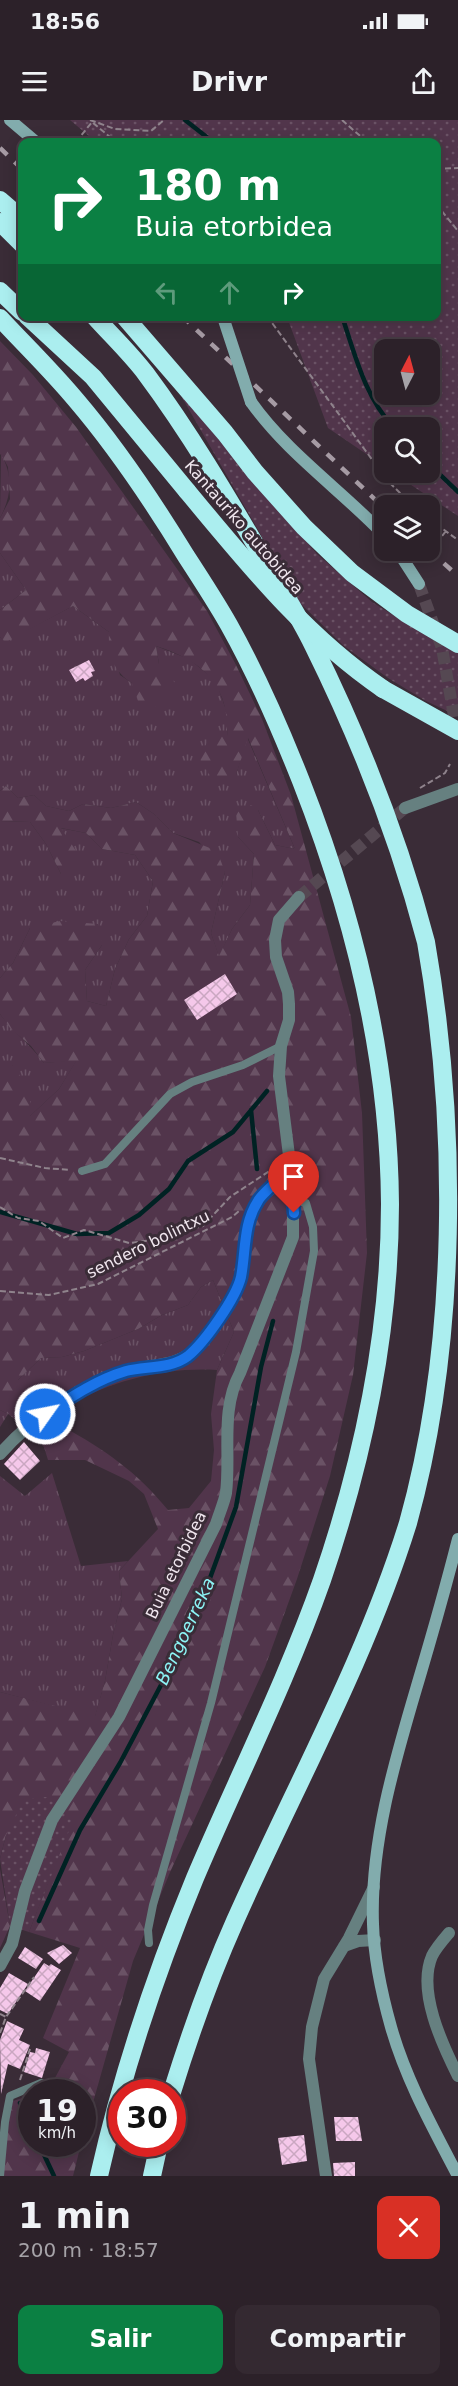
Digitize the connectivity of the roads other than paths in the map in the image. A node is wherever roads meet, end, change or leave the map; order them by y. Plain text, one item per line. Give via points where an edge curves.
1 (10, 120) edge
2 (31, 138) edge
3 (0, 200) edge
4 (18, 216) edge
5 (0, 222) edge
6 (18, 240) edge
7 (0, 291) edge
8 (18, 308) edge
9 (0, 318) edge
10 (32, 321) edge
11 (98, 321) edge
12 (128, 321) edge
13 (224, 321) edge
14 (374, 524) edge
15 (404, 561) edge
16 (419, 584) tunnel mouth
17 (458, 644) edge
18 (458, 731) edge
19 (458, 789) edge
20 (405, 808) tunnel mouth
21 (299, 897) tunnel mouth
22 (281, 1046) junction
23 (290, 1169) junction
24 (82, 1171) road end
25 (294, 1200) junction
26 (0, 1454) edge
27 (458, 1539) edge
28 (375, 1885) junction
29 (448, 1933) dead end
30 (375, 1940) junction
31 (149, 1943) dead end
32 (344, 1946) junction
33 (0, 1966) edge
34 (458, 2076) edge
35 (176, 2079) edge
36 (18, 2093) edge
37 (156, 2157) edge
38 (0, 2176) edge
39 (99, 2176) edge
40 (152, 2176) edge
41 (326, 2176) edge
42 (458, 2176) edge

1 - 2 street
3 - 4 highway
5 - 6 highway
7 - 8 highway
9 - 39 highway via 76,400 165,521 230,626 271,710 313,812 354,941 370,1004 388,1155 388,1248 380,1346 340,1524 302,1632 195,1878 150,1994
10 - 18 highway, Kantauriko autobidea, bridge via 93,377 295,615 339,656 383,689
11 - 35 highway via 144,372 233,507 311,640 374,779 428,946 444,1033 455,1130 454,1291 436,1415 422,1478 357,1659 233,1924 196,2016
12 - 17 highway via 304,527 352,573 407,614
13 - 14 street, bridge via 251,402 278,435
15 - 16 street
19 - 20 street
21 - 22 street, Buia etorbidea via 279,920 275,940 289,1004
22 - 23 street, Buia etorbidea via 279,1076
22 - 24 lane via 170,1094 105,1164
23 - 25 street, Buia etorbidea
23 - 26 street via 258,1201 250,1217 240,1279 197,1348 175,1362 127,1371 89,1386 13,1439
25 - 31 lane via 306,1203 314,1251 296,1352 211,1703 153,1905
25 - 33 street, Buia etorbidea via 293,1237 232,1388 226,1494 216,1524 119,1717 52,1820 25,1891 12,1944
27 - 28 street via 397,1754 382,1821
28 - 30 street
28 - 32 street
29 - 34 street via 429,1966 429,1992 439,2038
30 - 32 street
30 - 42 street via 390,2026 405,2069
32 - 41 street via 324,1979 309,2059
36 - 38 lane via 10,2096 4,2122
37 - 40 highway

